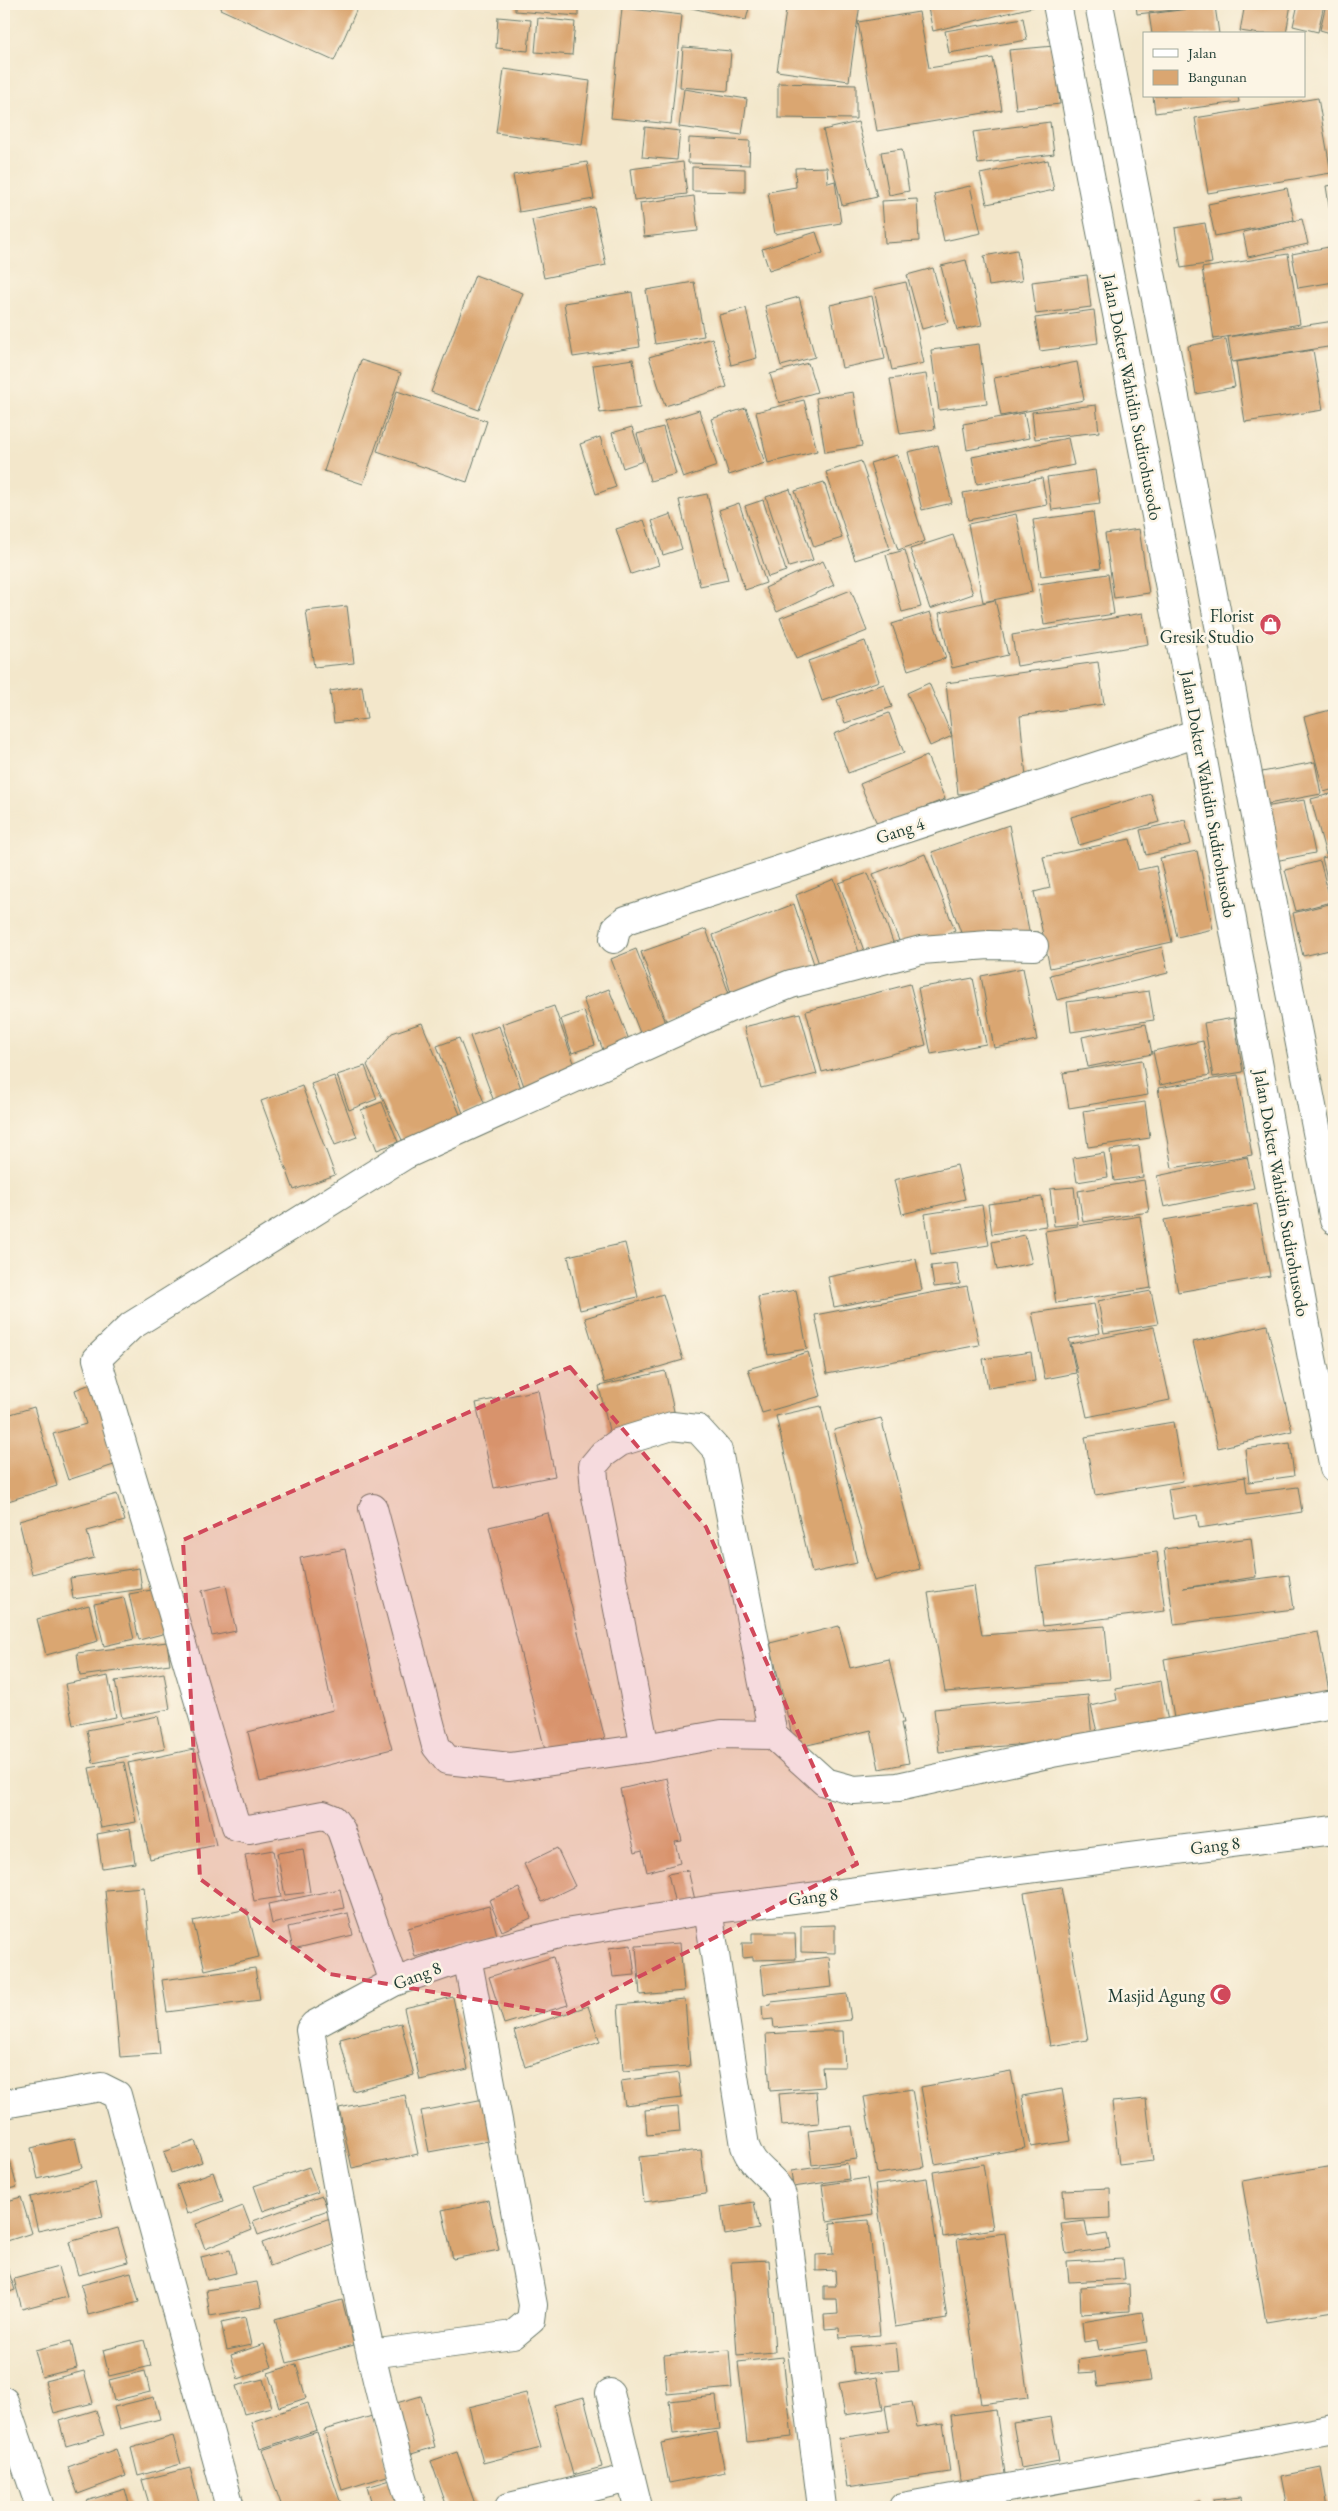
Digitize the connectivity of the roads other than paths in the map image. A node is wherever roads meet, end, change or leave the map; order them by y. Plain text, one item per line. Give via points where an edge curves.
1 (1057, 4) edge
2 (1098, 4) edge
3 (1198, 733) junction
4 (614, 940) dead end
5 (1034, 946) dead end
6 (1334, 1220) edge
7 (1334, 1468) edge
8 (373, 1508) dead end
9 (1334, 1704) edge
10 (773, 1736) junction
11 (645, 1748) junction
12 (1334, 1830) edge
13 (708, 1910) junction
14 (467, 1957) junction
15 (394, 1982) junction
16 (4, 2104) edge
17 (371, 2354) junction
18 (610, 2393) dead end
19 (4, 2401) edge
20 (1334, 2429) edge
21 (631, 2478) junction
22 (40, 2507) edge
23 (230, 2507) edge
24 (412, 2507) edge
25 (509, 2507) edge
26 (638, 2507) edge
27 (822, 2507) edge
28 (903, 2507) edge

1 - 3 main road, Jalan Dokter Wahidin Sudirohusodo
2 - 6 main road
3 - 4 main road, Gang 4 via 626,920 616,928
3 - 7 main road, Jalan Dokter Wahidin Sudirohusodo
5 - 15 main road via 989,945 921,950 879,960 790,984 650,1042 405,1155 131,1326 97,1359 236,1826 249,1829 323,1815 333,1819 342,1830
8 - 11 main road via 436,1746 447,1760 510,1767
9 - 10 main road via 1052,1753 898,1787 863,1790 825,1782
10 - 11 main road via 722,1734
10 - 11 main road via 718,1451 698,1429 672,1426 620,1442 593,1466 595,1491
12 - 13 main road, Gang 8
13 - 14 main road, Gang 8 via 558,1934
13 - 27 main road via 745,2146 753,2164 779,2187 784,2199
14 - 15 main road, Gang 8
14 - 17 main road via 533,2305 531,2320 513,2335
15 - 17 main road, Gang 8 via 310,2030 352,2273
16 - 23 main road via 101,2087 117,2095 121,2101
17 - 24 main road
18 - 21 main road
19 - 22 main road
20 - 28 main road
21 - 25 main road
21 - 26 main road

